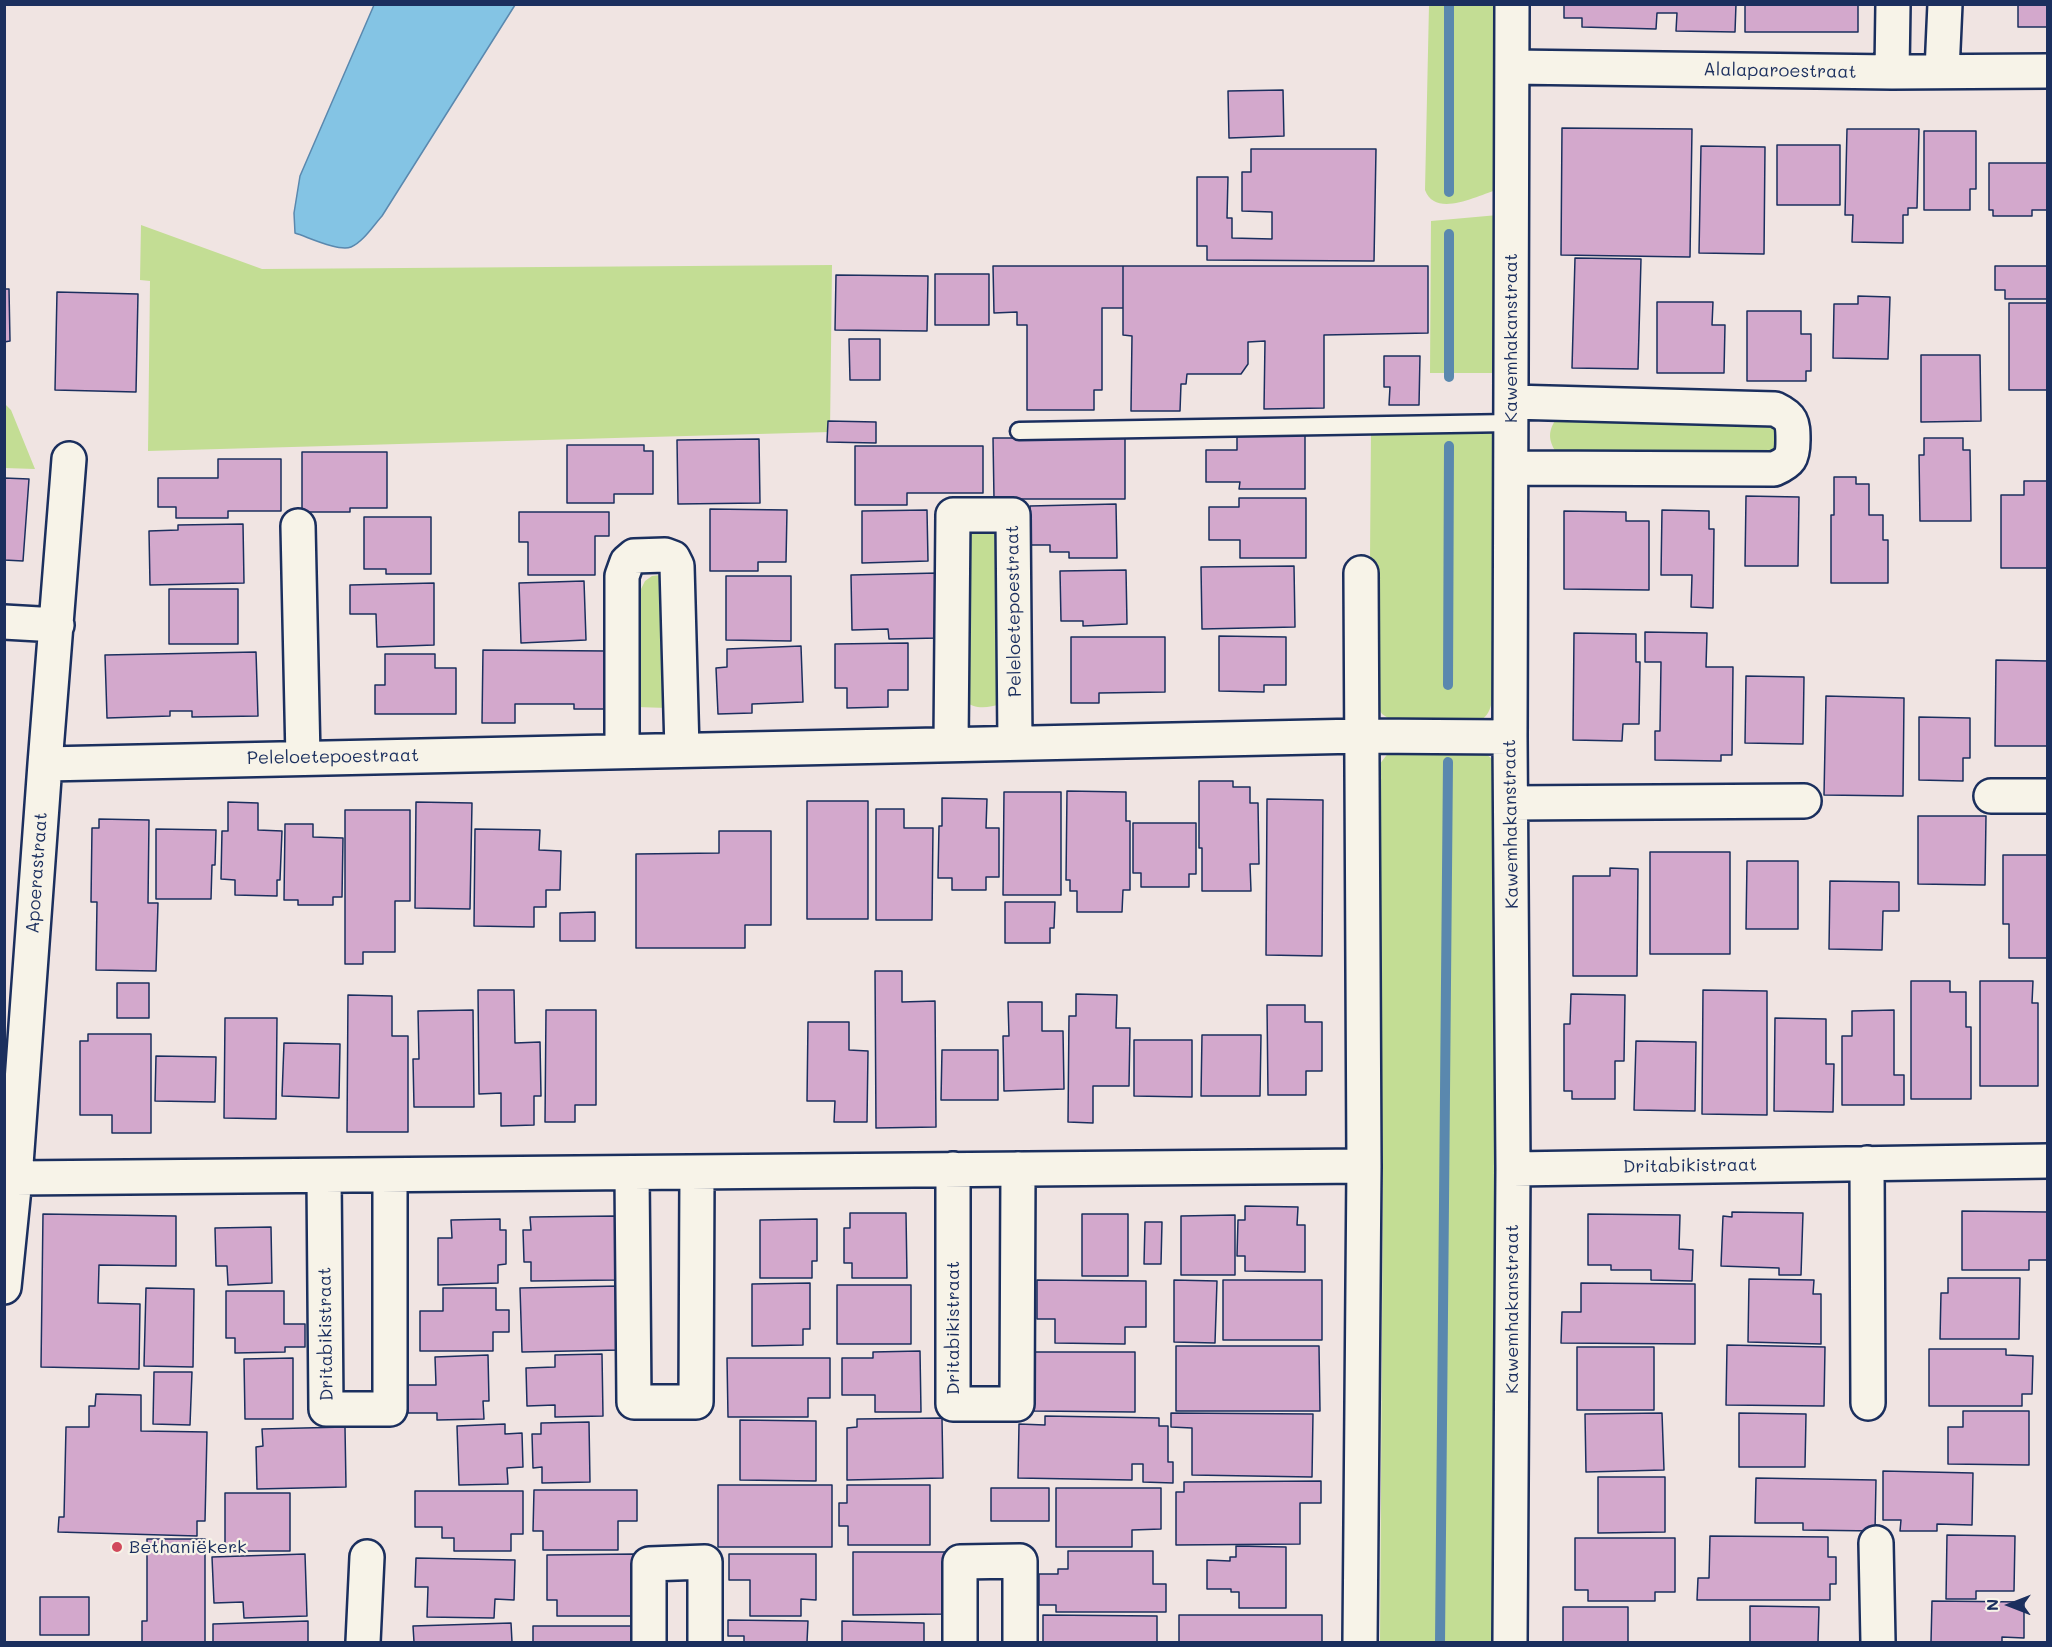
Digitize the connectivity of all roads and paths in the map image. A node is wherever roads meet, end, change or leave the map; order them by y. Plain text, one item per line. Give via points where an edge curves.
1 (1512, 4) edge
2 (1893, 4) edge
3 (1945, 4) edge
4 (1512, 67) junction
5 (1942, 71) junction
6 (2048, 71) edge
7 (1892, 72) junction
8 (1511, 413) junction
9 (1019, 431) dead end
10 (69, 459) dead end
11 (1511, 468) junction
12 (298, 526) dead end
13 (1361, 573) dead end
14 (4, 622) edge
15 (57, 625) junction
16 (1361, 736) junction
17 (1510, 737) junction
18 (1015, 743) junction
19 (951, 744) junction
20 (681, 750) junction
21 (622, 751) junction
22 (303, 758) junction
23 (45, 764) junction
24 (1991, 796) dead end
25 (2048, 796) edge
26 (1804, 801) dead end
27 (1511, 803) junction
28 (17, 969) edge
29 (15, 1024) edge
30 (2048, 1161) edge
31 (1867, 1163) junction
32 (1364, 1166) junction
33 (953, 1170) junction
34 (1018, 1170) junction
35 (1513, 1170) junction
36 (697, 1172) junction
37 (632, 1173) junction
38 (390, 1175) junction
39 (324, 1176) junction
40 (15, 1178) junction
41 (4, 1287) edge
42 (1868, 1403) dead end
43 (1876, 1543) dead end
44 (367, 1557) dead end
45 (363, 1642) edge
46 (650, 1642) edge
47 (705, 1642) edge
48 (960, 1642) edge
49 (1020, 1642) edge
50 (1360, 1642) edge
51 (1510, 1642) edge
52 (1878, 1642) edge

1 - 4 street, Kawemhakanstraat
2 - 7 street
3 - 5 street
4 - 7 street, Alalaparoestraat
4 - 8 street, Kawemhakanstraat
5 - 6 street, Alalaparoestraat
5 - 7 street, Alalaparoestraat
8 - 9 lane
8 - 11 street, Kawemhakanstraat
8 - 11 street via 1775,409 1793,425 1793,454 1785,465 1774,470
10 - 15 street, Apoerastraat
11 - 17 street, Kawemhakanstraat
12 - 22 street
13 - 16 street
14 - 15 street
15 - 23 street, Apoerastraat
16 - 17 street, Peleloetepoestraat
16 - 18 street, Peleloetepoestraat
16 - 32 street
17 - 27 street, Kawemhakanstraat
18 - 19 street, Peleloetepoestraat
18 - 19 street, Peleloetepoestraat via 1013,516 953,515
19 - 20 street, Peleloetepoestraat
20 - 21 street, Peleloetepoestraat
20 - 21 street via 677,566 674,558 655,555 634,556 622,576
21 - 22 street, Peleloetepoestraat
22 - 23 street, Peleloetepoestraat
23 - 28 street, Apoerastraat
24 - 25 street
26 - 27 street
27 - 35 street, Kawemhakanstraat
28 - 29 street, Apoerastraat
29 - 40 street, Apoerastraat
30 - 31 street, Dritabikistraat
31 - 35 street, Dritabikistraat
31 - 42 street
32 - 34 street
32 - 50 street
33 - 34 street
33 - 34 street, Dritabikistraat via 953,1404 1017,1404
33 - 36 street
35 - 51 street, Kawemhakanstraat
36 - 37 street
36 - 37 street via 696,1402 634,1402
37 - 38 street
38 - 39 street
38 - 39 street, Dritabikistraat via 390,1409 326,1409
39 - 40 street
40 - 41 street, Apoerastraat
43 - 52 street
44 - 45 street
46 - 47 street via 649,1564 705,1562
48 - 49 street via 960,1562 1020,1561

